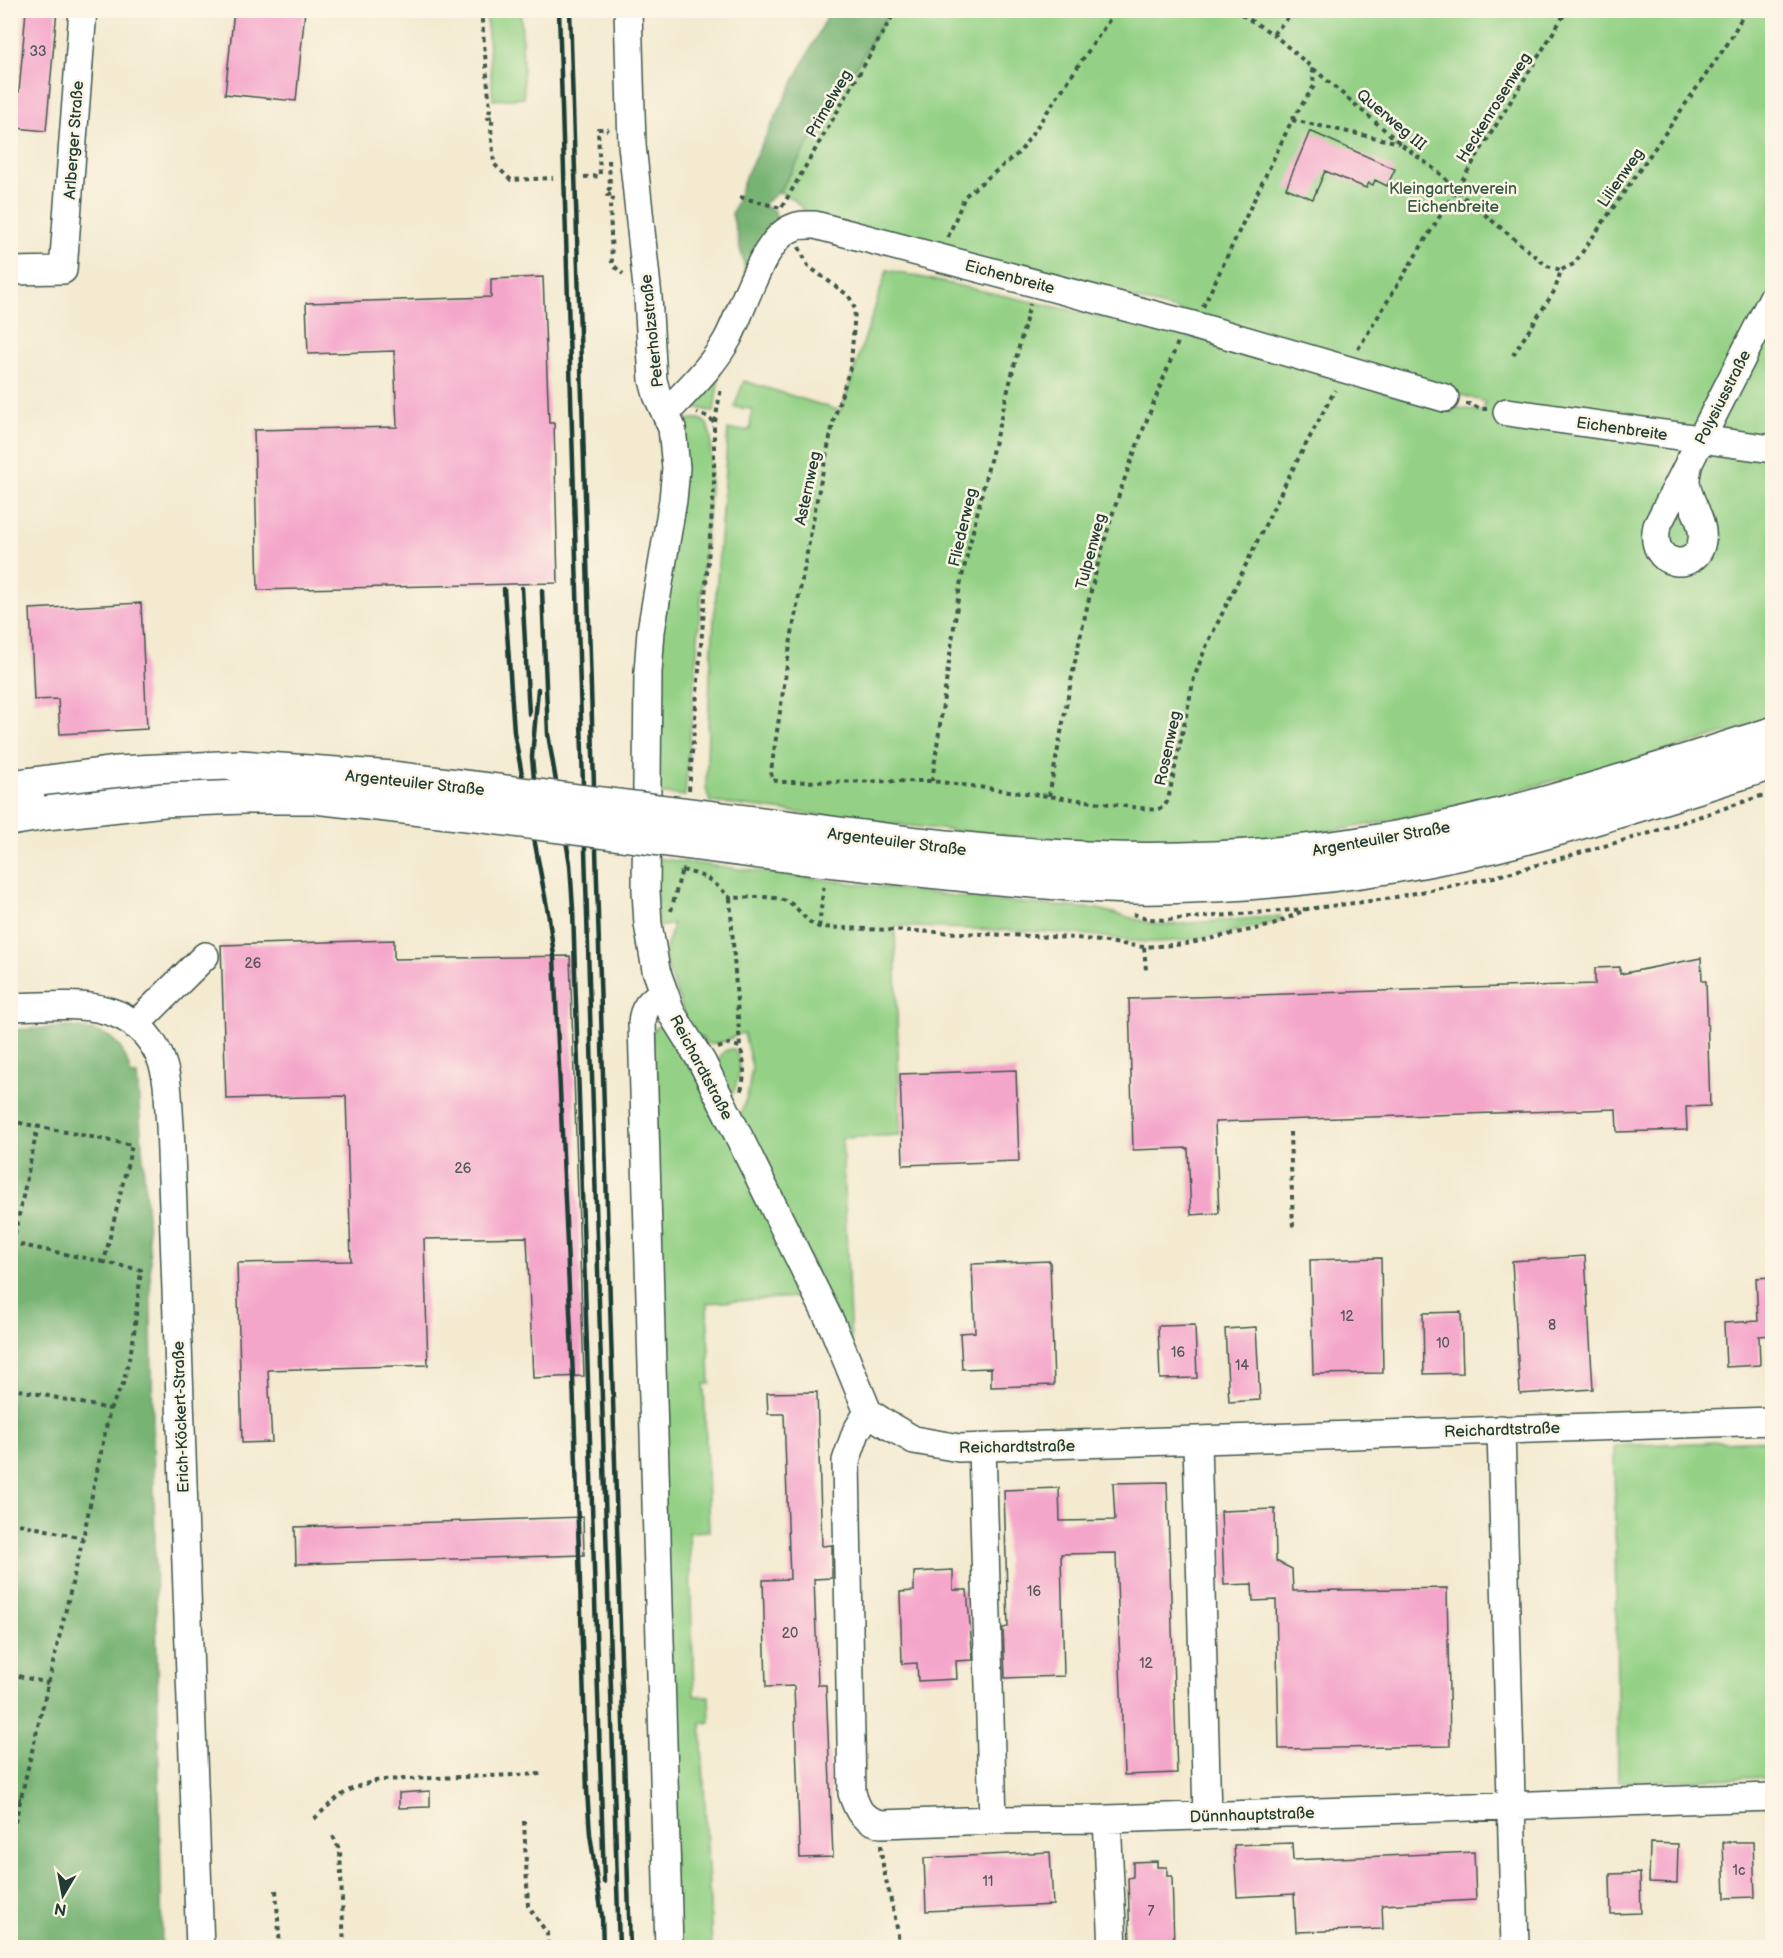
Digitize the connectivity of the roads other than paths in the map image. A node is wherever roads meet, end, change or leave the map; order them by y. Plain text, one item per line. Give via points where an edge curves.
1 (83, 10) edge
2 (628, 10) edge
3 (10, 271) edge
4 (1773, 299) edge
5 (1445, 398) road end
6 (1507, 412) road end
7 (666, 413) junction
8 (1773, 449) edge
9 (1695, 450) junction
10 (1773, 734) edge
11 (1773, 764) edge
12 (26, 784) edge
13 (10, 819) edge
14 (646, 826) joint
15 (809, 854) junction
16 (205, 956) dead end
17 (663, 992) junction
18 (10, 1007) edge
19 (135, 1024) junction
20 (868, 1412) junction
21 (1773, 1421) edge
22 (1501, 1429) junction
23 (1197, 1441) junction
24 (982, 1448) junction
25 (1773, 1797) edge
26 (1512, 1805) junction
27 (1207, 1816) junction
28 (1107, 1819) junction
29 (993, 1820) junction
30 (200, 1947) edge
31 (669, 1947) edge
32 (1113, 1947) edge
33 (1515, 1947) edge

1 - 3 street, Arlberger Straße via 63,270
2 - 7 street, Peterholzstraße via 632,145 653,380
4 - 9 street, Polysiusstraße
5 - 7 street, Eichenbreite via 1189,324 786,218 728,339
6 - 9 street, Eichenbreite
7 - 14 street, Peterholzstraße via 676,468 651,631
8 - 9 street, Eichenbreite
10 - 15 main road, Argenteuiler Straße via 1572,796 1472,822 1308,851 1125,859 940,847
11 - 15 main road, Argenteuiler Straße via 1520,840 1351,872 1247,883 1083,886
12 - 15 main road, Argenteuiler Straße, bridge via 174,769 307,771 439,784
13 - 15 main road, Argenteuiler Straße, bridge via 165,800 315,797
14 - 17 street, Reichardtstraße via 648,924
16 - 19 street
17 - 20 street, Reichardtstraße via 702,1062 833,1327
17 - 31 street via 647,1004 642,1023
18 - 19 street, Erich-Köckert-Straße via 101,1008
19 - 30 street, Erich-Köckert-Straße via 160,1057 170,1125
20 - 24 street, Reichardtstraße via 914,1440
20 - 29 street, Dünnhauptstraße via 846,1461 852,1793 858,1812 881,1824
21 - 22 street, Reichardtstraße
22 - 23 street, Reichardtstraße
22 - 26 street
23 - 24 street, Reichardtstraße
23 - 27 street
24 - 29 street
25 - 26 street, Dünnhauptstraße
26 - 27 street, Dünnhauptstraße
26 - 33 street
27 - 28 street, Dünnhauptstraße
28 - 29 street, Dünnhauptstraße
28 - 32 street

